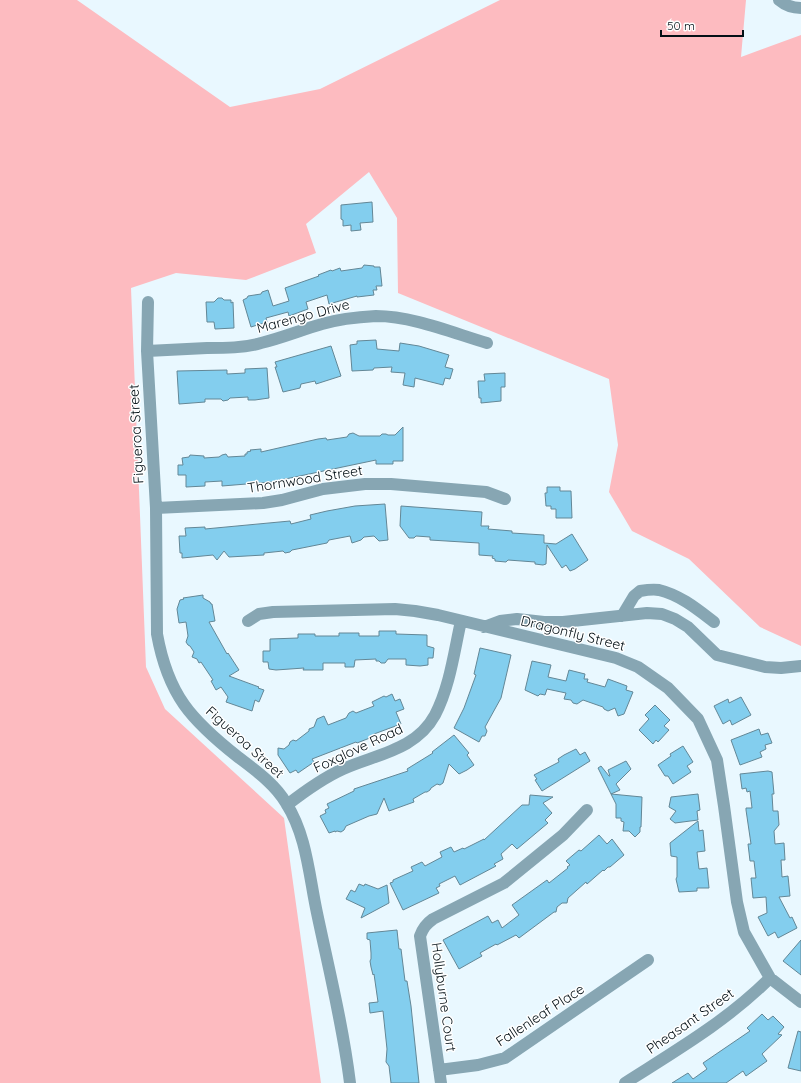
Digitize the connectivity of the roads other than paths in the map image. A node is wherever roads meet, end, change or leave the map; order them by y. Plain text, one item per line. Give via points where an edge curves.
1 (779, 0) edge
2 (801, 8) edge
3 (148, 302) dead end
4 (487, 343) dead end
5 (147, 351) junction
6 (505, 499) dead end
7 (156, 508) junction
8 (622, 616) junction
9 (248, 621) dead end
10 (461, 621) junction
11 (714, 622) dead end
12 (484, 627) junction
13 (801, 666) edge
14 (287, 805) junction
15 (587, 810) dead end
16 (648, 960) dead end
17 (770, 978) junction
18 (801, 1002) edge
19 (439, 1070) junction
20 (350, 1083) edge
21 (441, 1083) edge
22 (625, 1083) edge

1 - 2 street via 794,8
3 - 5 street, Figueroa Street
4 - 5 street, Marengo Drive via 420,323 377,316 337,320 260,344
5 - 7 street, Figueroa Street
6 - 7 street, Thornwood Street via 486,492 366,484 323,489 263,503
7 - 14 street, Figueroa Street via 157,634 167,674 184,705 200,723 260,774
8 - 11 street via 640,591 658,590 677,596
8 - 12 street via 563,622 517,619 500,621
8 - 13 street via 647,612 662,614 688,626 717,655 765,667
9 - 10 street, Dragonfly Street via 259,614 273,612 395,610 415,611
10 - 12 street, Dragonfly Street
10 - 14 street, Foxglove Road via 440,704 417,737 389,753 330,775
12 - 17 street, Dragonfly Street via 616,658 638,667 668,688 698,719 717,760 737,902 744,932
14 - 20 street, Figueroa Street via 305,851 346,1050
15 - 19 street, Hollyburne Court via 564,835 516,875 433,918 422,929 420,936
16 - 19 street, Fallenleaf Place via 505,1058 478,1065
17 - 18 street
17 - 22 street, Pheasant Street via 750,998 696,1038
19 - 21 street, Hollyburne Court

